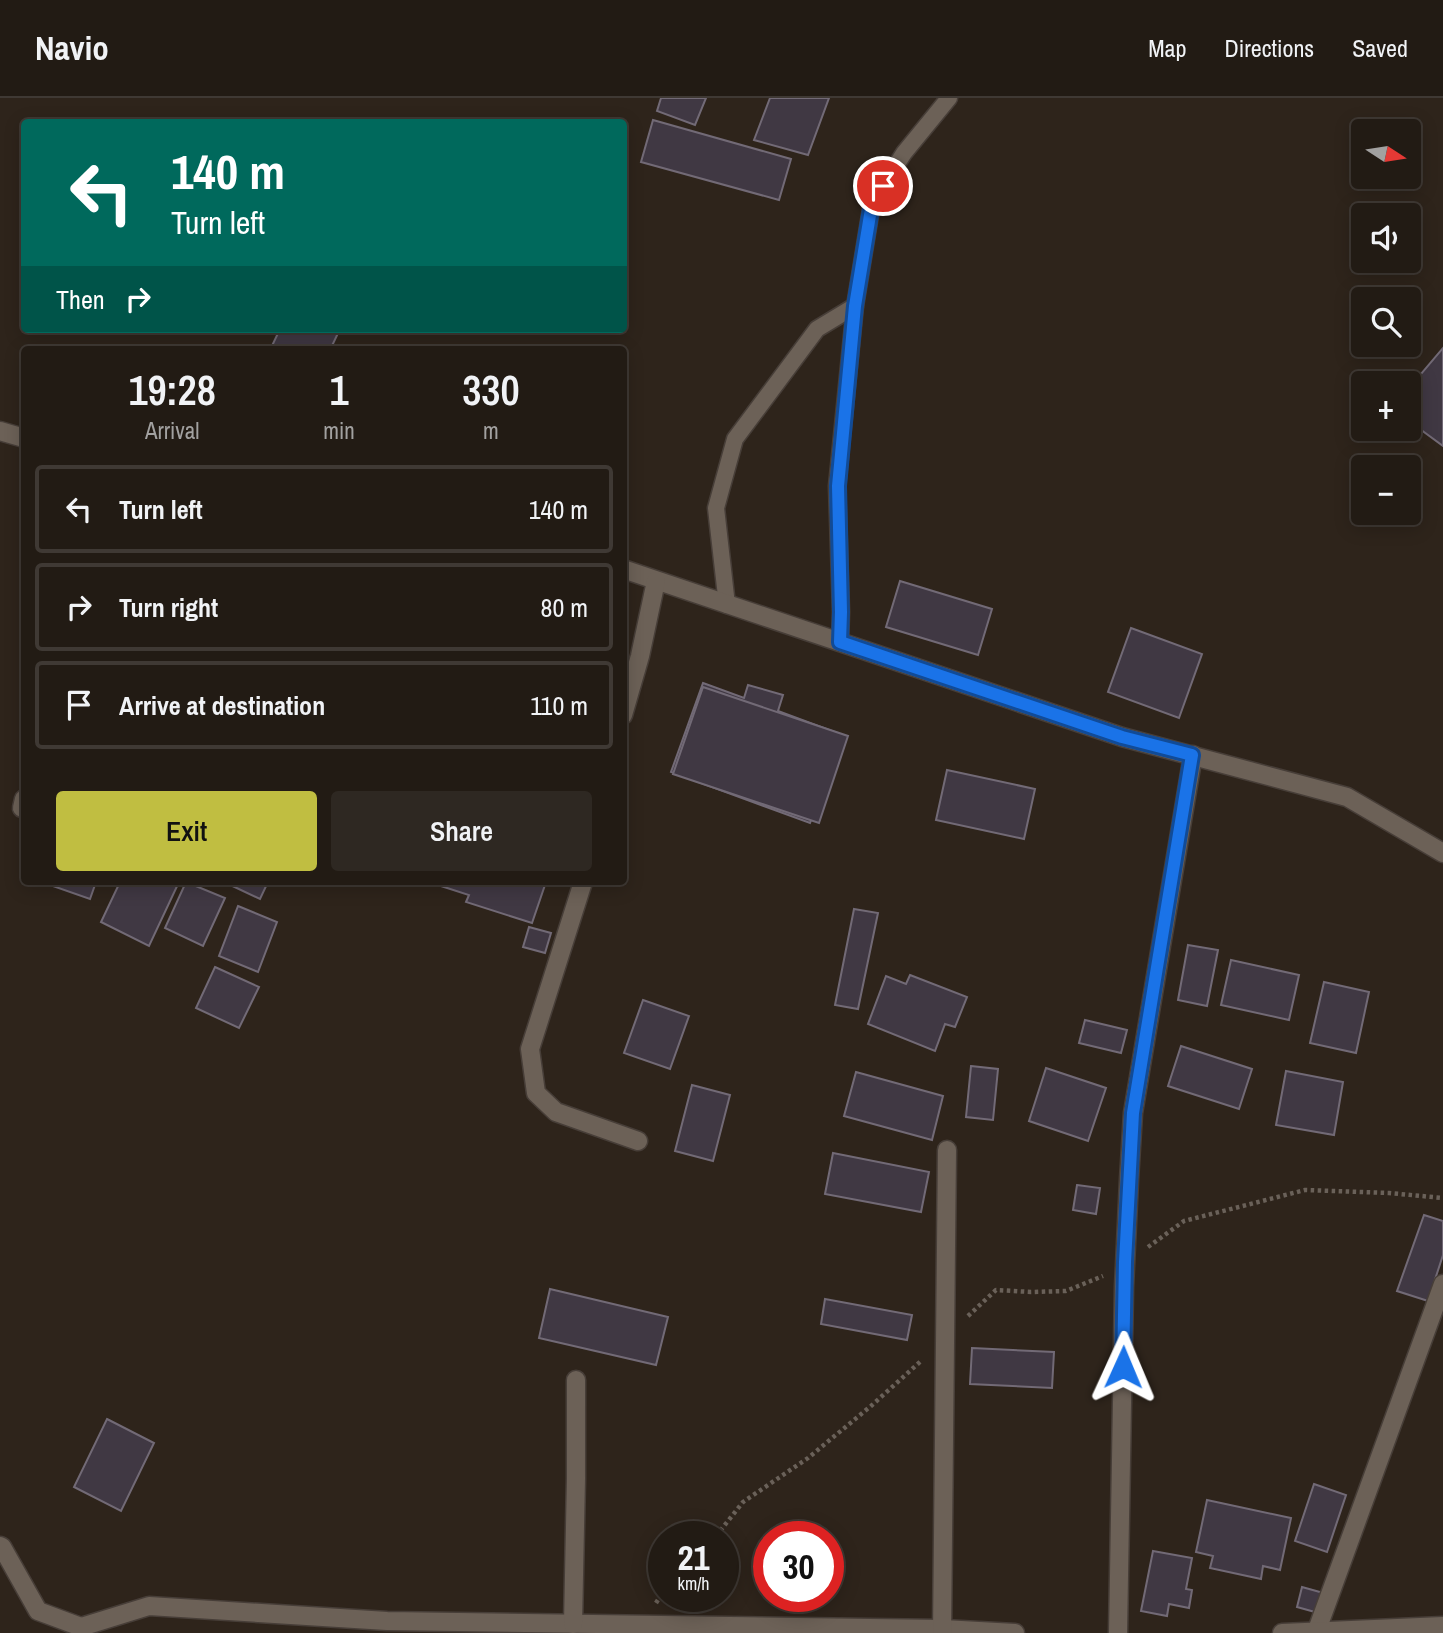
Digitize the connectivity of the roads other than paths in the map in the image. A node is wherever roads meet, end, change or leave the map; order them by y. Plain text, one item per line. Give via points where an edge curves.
1 (950, 98) edge
2 (855, 306) junction
3 (0, 431) edge
4 (21, 437) edge
5 (627, 570) edge
6 (656, 581) junction
7 (727, 604) junction
8 (840, 642) junction
9 (627, 701) edge
10 (1192, 755) junction
11 (1443, 853) edge
12 (582, 885) edge
13 (638, 1141) dead end
14 (947, 1150) dead end
15 (1443, 1284) edge
16 (576, 1380) dead end
17 (0, 1546) edge
18 (573, 1624) junction
19 (103, 1626) edge
20 (351, 1626) edge
21 (1443, 1626) edge
22 (1317, 1630) junction
23 (943, 1631) edge
24 (1015, 1633) edge
25 (1118, 1633) edge
26 (1285, 1633) edge

1 - 2 lane via 904,153 872,203
2 - 7 lane via 817,329 735,439 716,508
2 - 8 lane via 838,486
3 - 4 street
5 - 6 street
6 - 7 street
6 - 9 street
7 - 8 street
8 - 10 street via 1122,737
10 - 11 street via 1347,797
10 - 25 street via 1133,1113 1125,1262
12 - 13 street via 530,1049 536,1093 556,1112
14 - 23 street
15 - 22 street
16 - 18 street
17 - 19 street via 38,1611 82,1627
18 - 20 street via 387,1621
18 - 23 street
19 - 20 street via 149,1606
21 - 22 street
22 - 26 street
23 - 24 street

